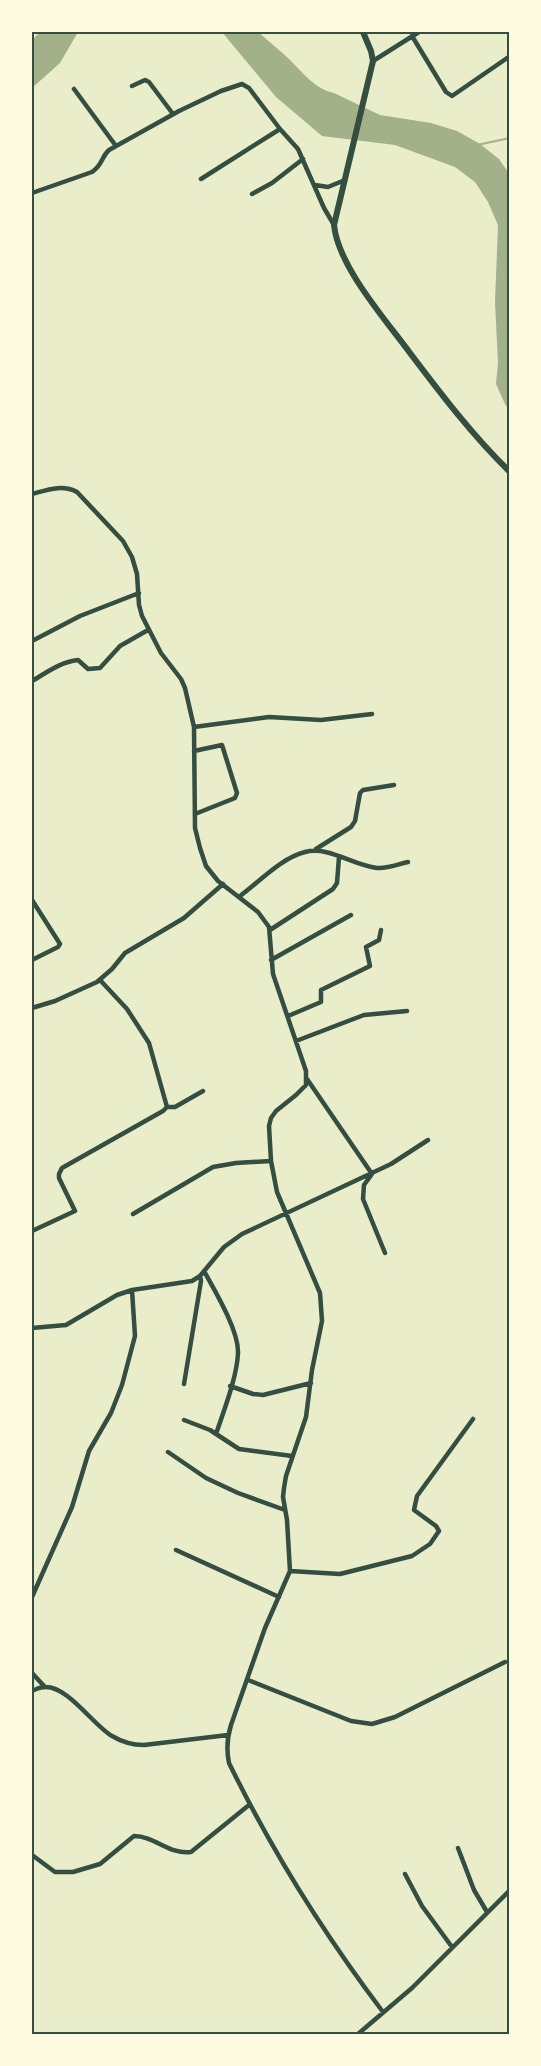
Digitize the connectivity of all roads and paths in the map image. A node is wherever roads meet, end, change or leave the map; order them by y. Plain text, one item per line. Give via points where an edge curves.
1 (363, 32) edge
2 (419, 32) edge
3 (412, 36) junction
4 (510, 56) edge
5 (373, 61) junction
6 (132, 86) dead end
7 (74, 89) dead end
8 (173, 114) junction
9 (280, 129) junction
10 (116, 146) junction
11 (303, 159) junction
12 (345, 177) junction
13 (201, 179) dead end
14 (315, 185) junction
15 (32, 193) edge
16 (252, 194) dead end
17 (334, 225) junction
18 (510, 472) edge
19 (32, 494) edge
20 (139, 594) junction
21 (148, 630) junction
22 (32, 641) edge
23 (32, 681) edge
24 (372, 714) dead end
25 (194, 727) junction
26 (194, 751) junction
27 (394, 785) dead end
28 (195, 814) junction
29 (314, 850) junction
30 (339, 857) junction
31 (408, 861) dead end
32 (223, 884) junction
33 (240, 896) junction
34 (32, 900) edge
35 (351, 915) dead end
36 (270, 930) junction
37 (381, 930) dead end
38 (32, 960) edge
39 (271, 960) junction
40 (100, 980) junction
41 (32, 1008) edge
42 (407, 1011) dead end
43 (288, 1016) junction
44 (296, 1041) junction
45 (307, 1080) junction
46 (203, 1091) dead end
47 (167, 1107) junction
48 (428, 1140) dead end
49 (271, 1161) junction
50 (372, 1174) junction
51 (285, 1212) junction
52 (133, 1214) dead end
53 (32, 1231) edge
54 (385, 1253) dead end
55 (202, 1274) junction
56 (132, 1290) junction
57 (32, 1328) edge
58 (311, 1383) junction
59 (184, 1384) dead end
60 (230, 1386) junction
61 (473, 1419) dead end
62 (184, 1420) dead end
63 (216, 1434) junction
64 (168, 1452) dead end
65 (292, 1456) junction
66 (285, 1510) junction
67 (176, 1550) dead end
68 (290, 1571) junction
69 (32, 1597) edge
70 (279, 1597) junction
71 (505, 1662) dead end
72 (32, 1673) edge
73 (248, 1680) junction
74 (45, 1686) junction
75 (32, 1690) edge
76 (228, 1735) junction
77 (249, 1805) junction
78 (458, 1848) dead end
79 (32, 1855) edge
80 (405, 1874) dead end
81 (510, 1890) edge
82 (487, 1912) junction
83 (452, 1947) junction
84 (383, 2012) junction
85 (358, 2034) edge

1 - 5 street
2 - 3 street
3 - 4 street via 452,96
3 - 5 street
5 - 12 street
6 - 8 street via 149,82
7 - 10 street
8 - 9 street via 242,84 249,87
8 - 10 street
9 - 11 street
9 - 13 street
10 - 15 street via 92,172
11 - 14 street
11 - 16 street
12 - 14 street via 328,187
12 - 17 street
14 - 17 street
17 - 18 street via 338,245 384,318 443,396
19 - 20 street via 69,487 77,492 123,541 135,566
20 - 21 street
20 - 22 street via 80,616
21 - 23 street via 120,646 100,668 88,669 78,660 57,666
21 - 25 street via 186,688
24 - 25 street via 321,720 269,717
25 - 26 street
26 - 28 street
26 - 28 street via 222,746 237,793 234,798
27 - 29 street via 363,790 351,826
28 - 32 street via 206,866
29 - 30 street
29 - 33 street via 288,860
30 - 31 street via 377,868
30 - 36 street via 333,889
32 - 33 street
32 - 40 street via 184,918 125,953
33 - 36 street via 263,917
34 - 38 street via 60,944
35 - 39 street
36 - 39 street
37 - 43 street via 379,940 366,947 370,966 321,990 321,1002
39 - 43 street
40 - 41 street
40 - 47 street via 127,1009 149,1043
42 - 44 street via 364,1015
43 - 44 street
44 - 45 street
45 - 49 street via 302,1090 271,1118
45 - 50 street
46 - 47 street
47 - 53 street via 62,1168 59,1178 75,1211
48 - 50 street
49 - 51 street
49 - 52 street via 213,1167
50 - 51 street
50 - 54 street via 364,1185 363,1199
51 - 55 street via 232,1240
51 - 58 street via 322,1303
55 - 56 street via 192,1281
55 - 59 street
55 - 60 street via 230,1324 238,1352
56 - 57 street via 66,1325
56 - 69 street via 135,1336 125,1377 111,1413 89,1451 72,1507
58 - 60 street via 263,1395
58 - 65 street via 306,1416
60 - 63 street
61 - 68 street via 417,1496 414,1510 439,1531 430,1544 412,1556 340,1574
62 - 63 street
63 - 65 street via 239,1449
64 - 66 street via 206,1478
65 - 66 street via 284,1488
66 - 68 street
67 - 70 street
68 - 70 street
70 - 73 street
71 - 73 street via 372,1724 351,1721
72 - 74 street
73 - 76 street
74 - 75 street
74 - 76 street via 73,1701 104,1731 131,1744
76 - 77 street via 229,1763
77 - 79 street via 191,1852 181,1853 134,1836 100,1864 60,1873
77 - 84 street via 331,1941
78 - 82 street
80 - 83 street via 422,1906
81 - 82 street
82 - 83 street
83 - 84 street
84 - 85 street

